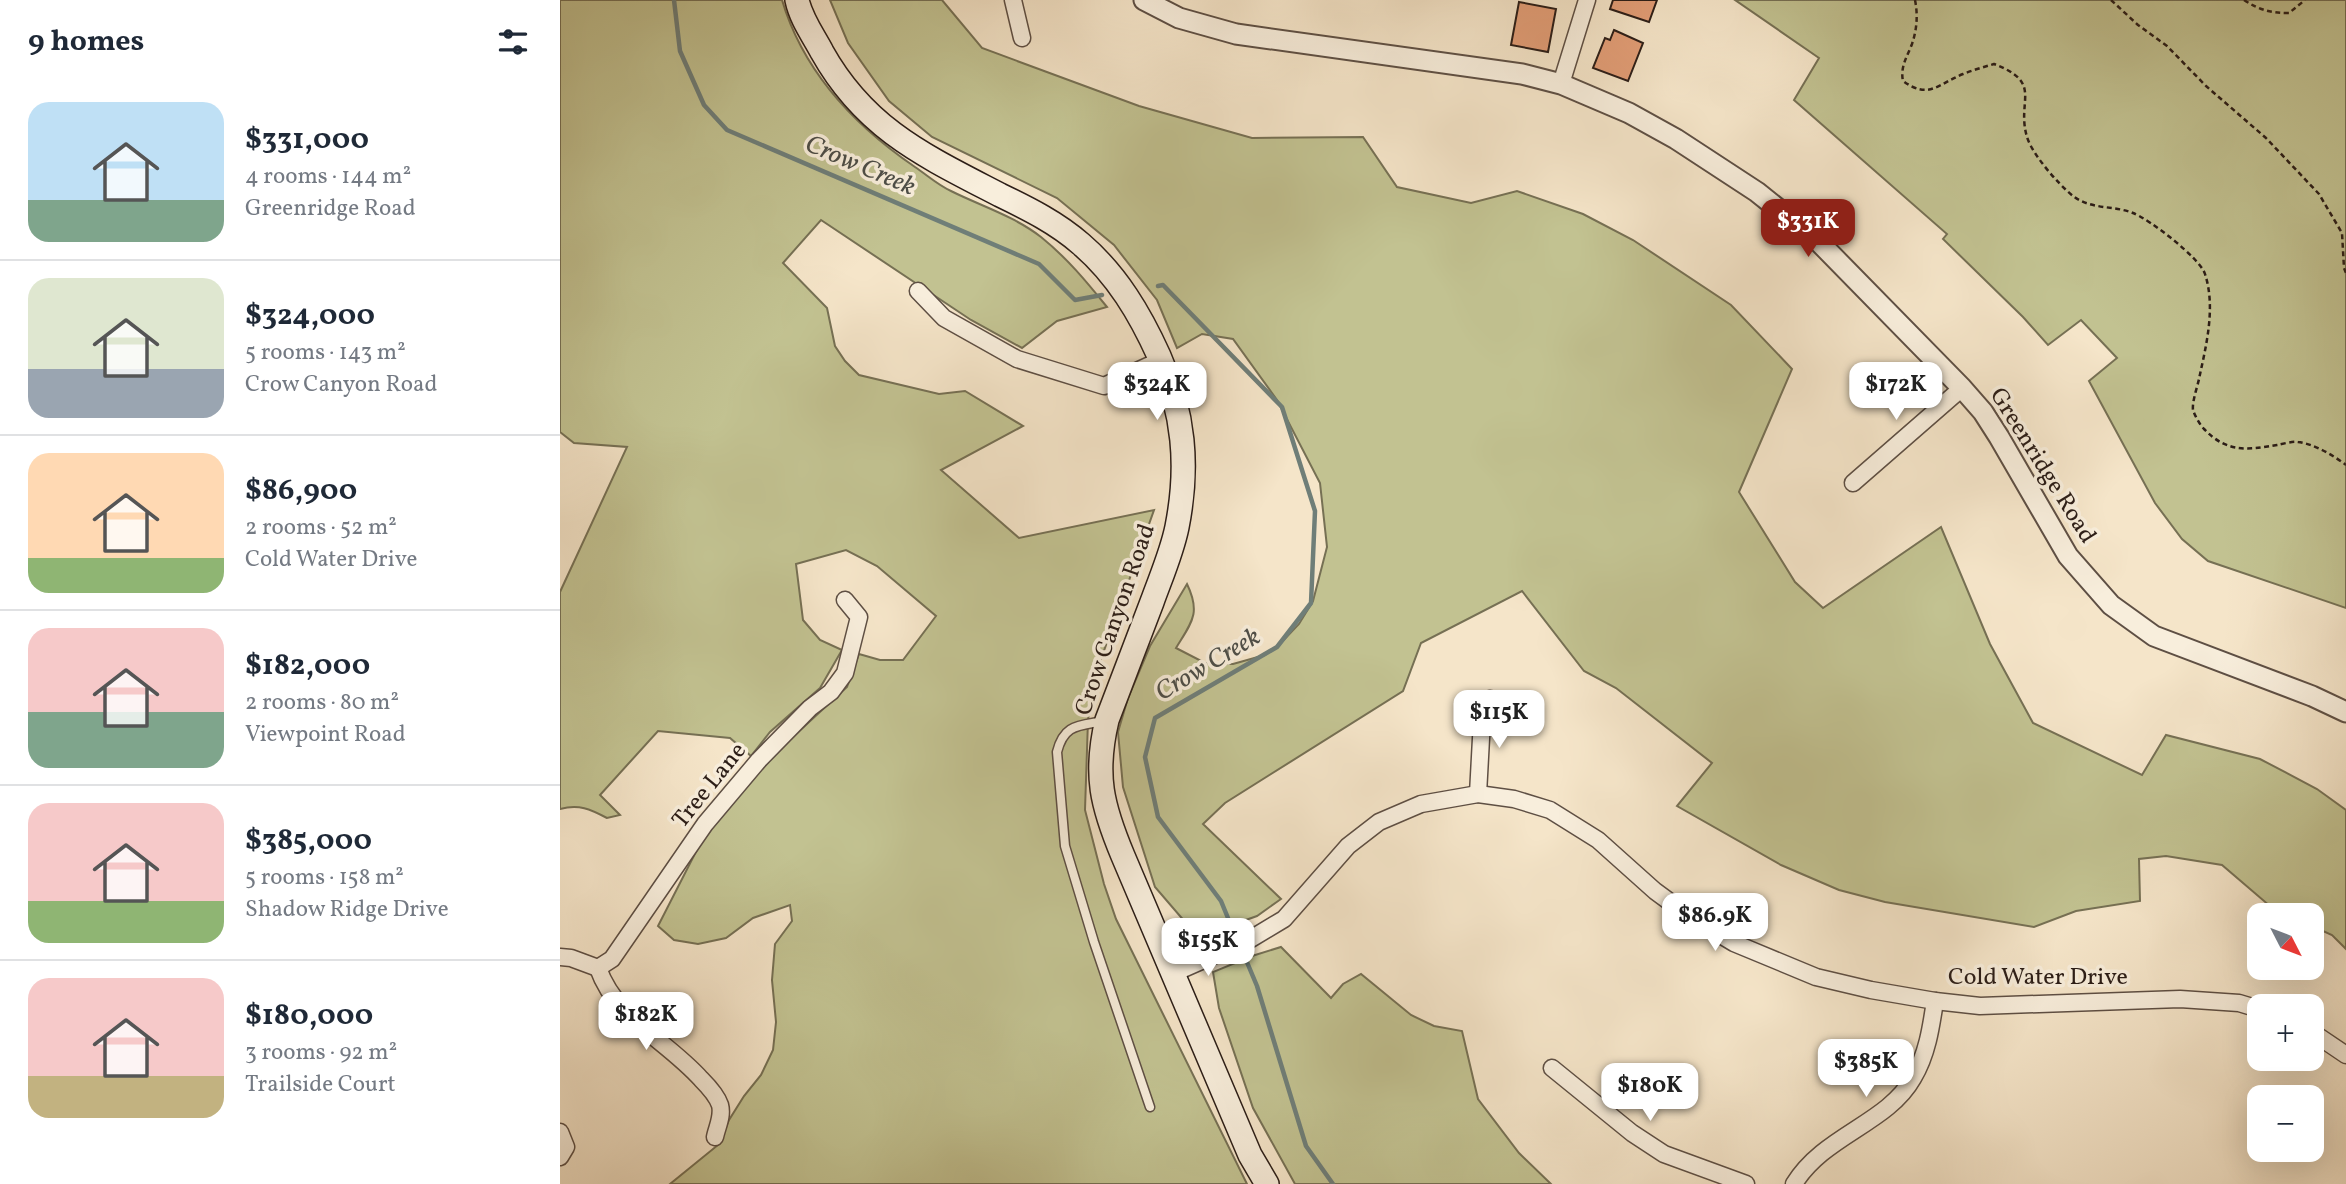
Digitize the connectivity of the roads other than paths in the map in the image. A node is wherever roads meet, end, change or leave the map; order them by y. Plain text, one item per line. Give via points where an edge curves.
1 (797, 0) edge
2 (1013, 0) edge
3 (1144, 0) edge
4 (1587, 0) edge
5 (1022, 38) dead end
6 (1561, 84) junction
7 (918, 291) dead end
8 (1161, 360) junction
9 (1962, 388) junction
10 (1853, 483) dead end
11 (845, 600) dead end
12 (1490, 699) dead end
13 (2346, 712) edge
14 (1107, 720) junction
15 (1478, 794) junction
16 (560, 957) edge
17 (598, 968) junction
18 (1174, 973) junction
19 (1935, 1001) junction
20 (2247, 1005) edge
21 (2324, 1040) edge
22 (2346, 1055) edge
23 (1552, 1069) dead end
24 (1150, 1107) dead end
25 (560, 1132) edge
26 (715, 1137) dead end
27 (560, 1157) edge
28 (1267, 1184) edge
29 (1746, 1184) edge
30 (1794, 1184) edge

1 - 8 main road, Crow Canyon Road via 828,62 863,110 917,149 1046,218 1082,244 1118,282
2 - 5 street
3 - 6 street, Greenridge Road via 1179,19 1236,34 1476,66
4 - 6 street
6 - 9 street, Greenridge Road via 1664,132 1765,198 1817,240
7 - 8 street via 944,318 1017,359 1104,386
8 - 14 main road, Crow Canyon Road via 1177,407 1184,452 1177,528
9 - 10 street
9 - 13 street, Greenridge Road via 1999,437 2068,556 2110,605 2154,636
11 - 17 street, Tree Lane via 859,617 845,673 759,760 705,824 612,959
12 - 15 street via 1482,720
14 - 18 main road, Crow Canyon Road via 1101,747 1101,793
14 - 24 lane via 1071,728 1060,738 1057,752 1065,846
15 - 18 street, Cold Water Drive via 1421,804 1379,822 1348,846 1284,919
15 - 19 street, Cold Water Drive via 1550,810 1576,824 1655,891 1734,943 1816,977
16 - 17 street
17 - 26 street via 605,988 621,1008 688,1065 719,1103
18 - 28 main road, Crow Canyon Road
19 - 20 street, Cold Water Drive via 2007,1006 2206,999
19 - 30 street via 1925,1052 1913,1080 1895,1101 1821,1152
21 - 22 street
23 - 29 street via 1664,1154
25 - 27 street via 566,1147

